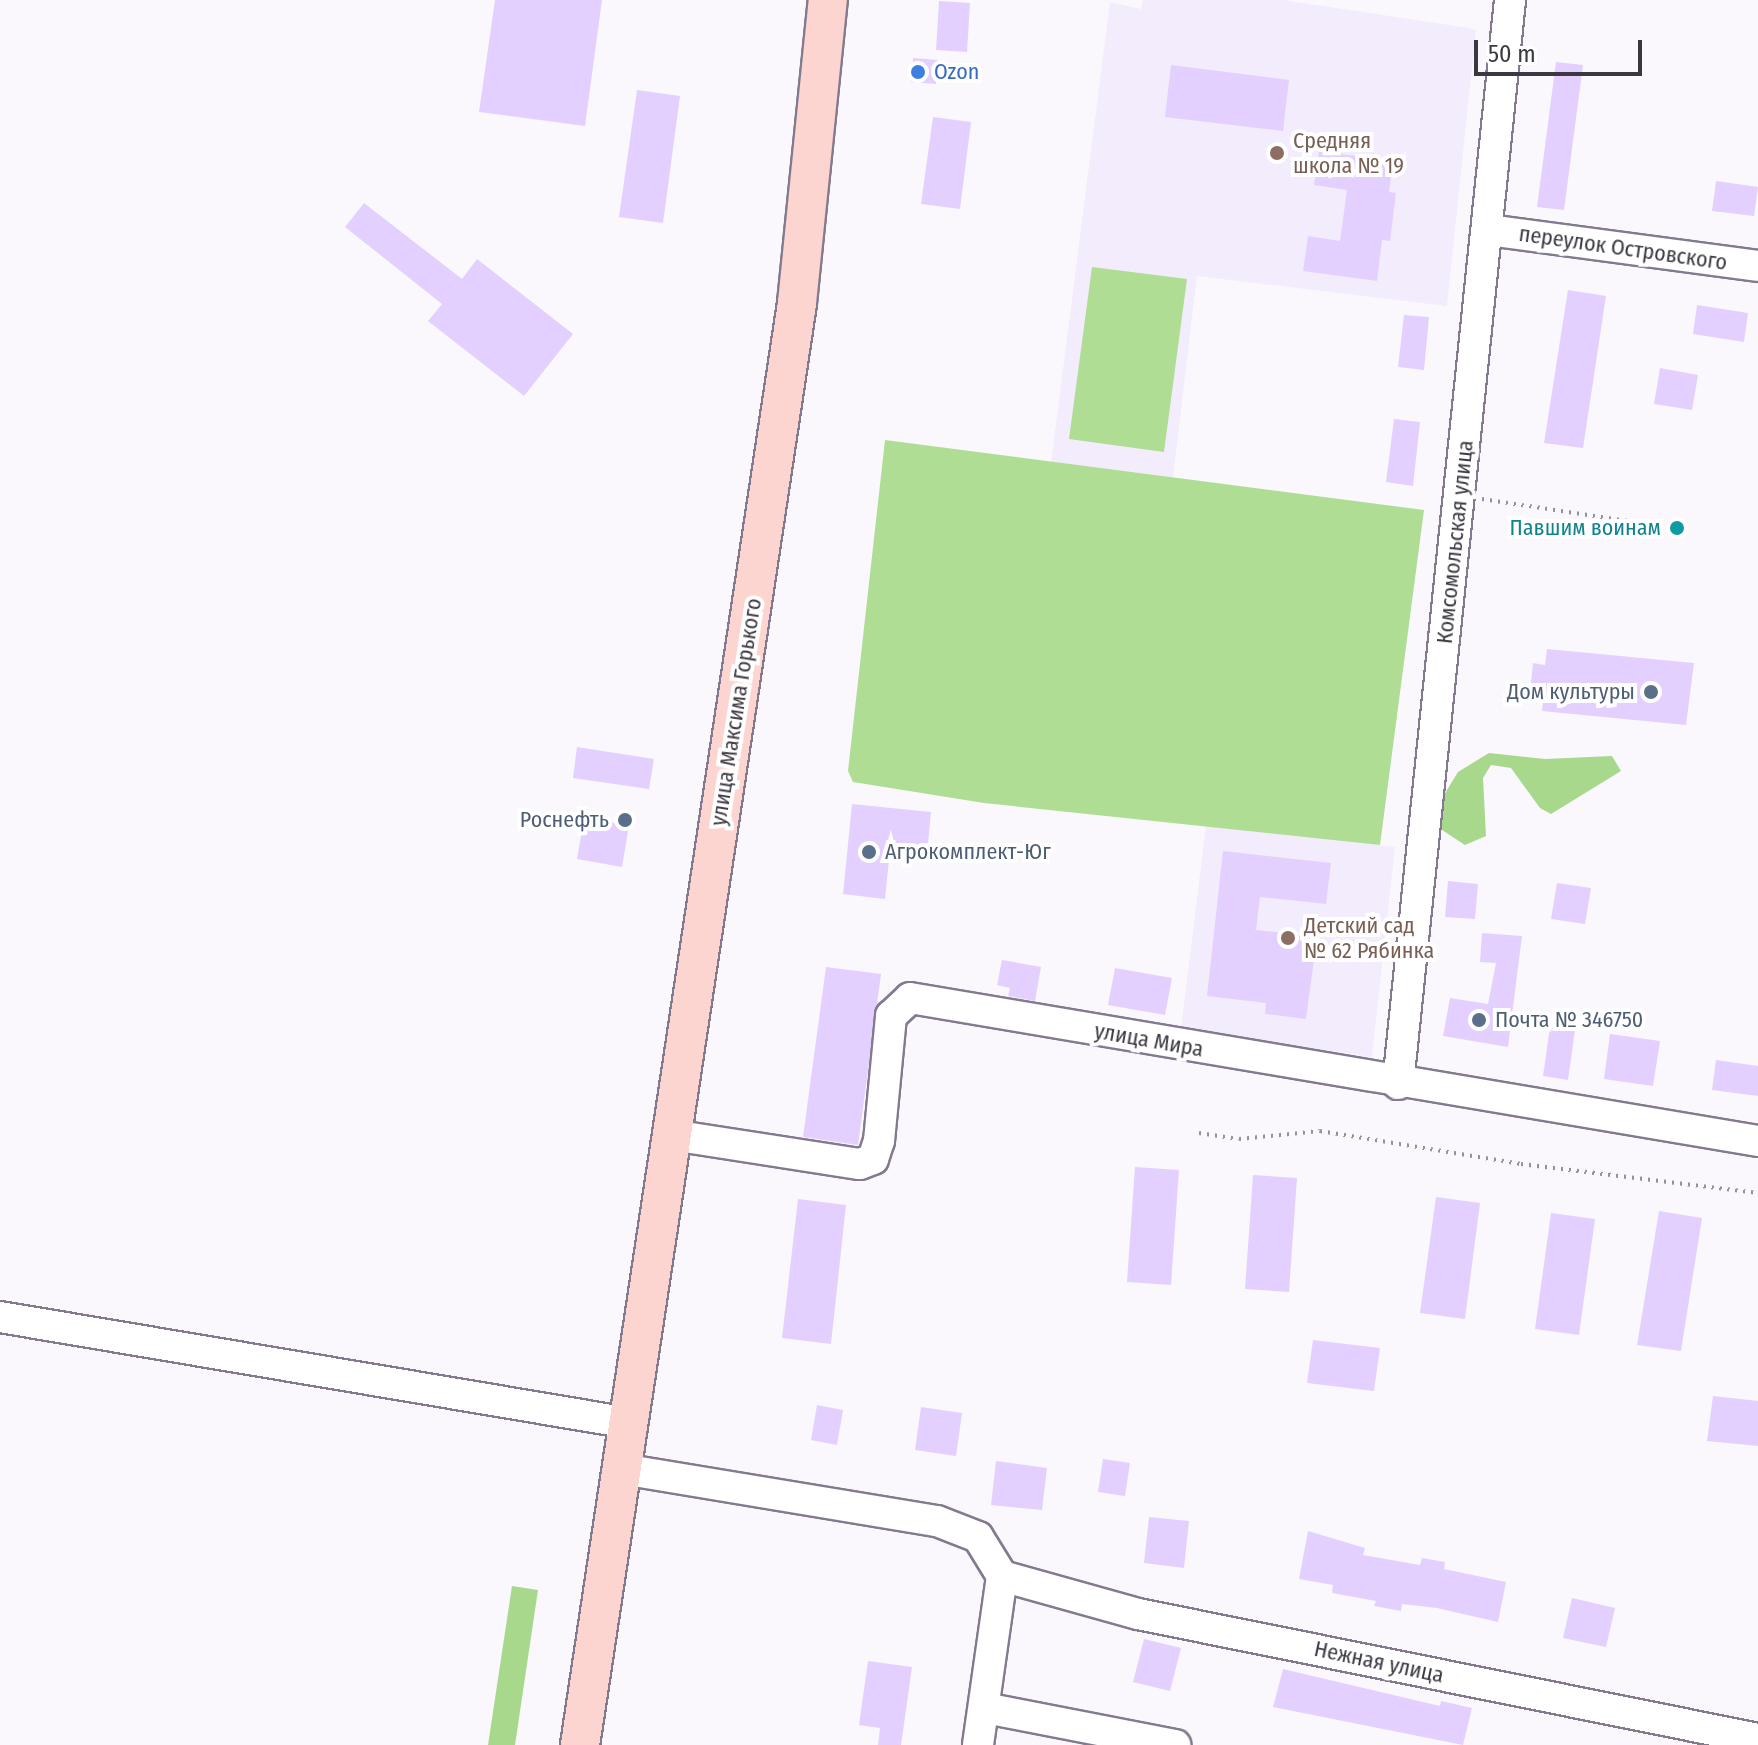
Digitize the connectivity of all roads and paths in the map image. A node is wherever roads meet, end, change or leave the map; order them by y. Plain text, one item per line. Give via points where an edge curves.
1 (828, 0) edge
2 (1510, 0) edge
3 (1489, 230) junction
4 (1758, 266) edge
5 (1460, 496) junction
6 (1661, 526) dead end
7 (1398, 1084) junction
8 (1199, 1133) dead end
9 (672, 1135) junction
10 (1758, 1141) edge
11 (1758, 1193) edge
12 (0, 1317) edge
13 (629, 1423) junction
14 (622, 1469) junction
15 (1002, 1576) junction
16 (985, 1708) junction
17 (1758, 1739) edge
18 (580, 1745) edge
19 (978, 1745) edge
20 (1175, 1745) edge

1 - 9 main road, улица Максима Горького via 797,303
2 - 3 street, Комсомольская улица
3 - 4 street, переулок Островского
3 - 5 street, Комсомольская улица
5 - 6 path
5 - 7 street, Комсомольская улица
7 - 9 street, улица Мира via 910,998 891,1016 873,1159 860,1164
7 - 10 street, улица Мира
8 - 11 path via 1239,1139 1320,1131 1521,1164
9 - 13 main road, улица Максима Горького
12 - 13 street
13 - 14 main road, улица Максима Горького
14 - 15 street via 937,1521 978,1537
14 - 18 main road, улица Максима Горького
15 - 16 street
15 - 17 street, Нежная улица via 1138,1614
16 - 19 street
16 - 20 street

